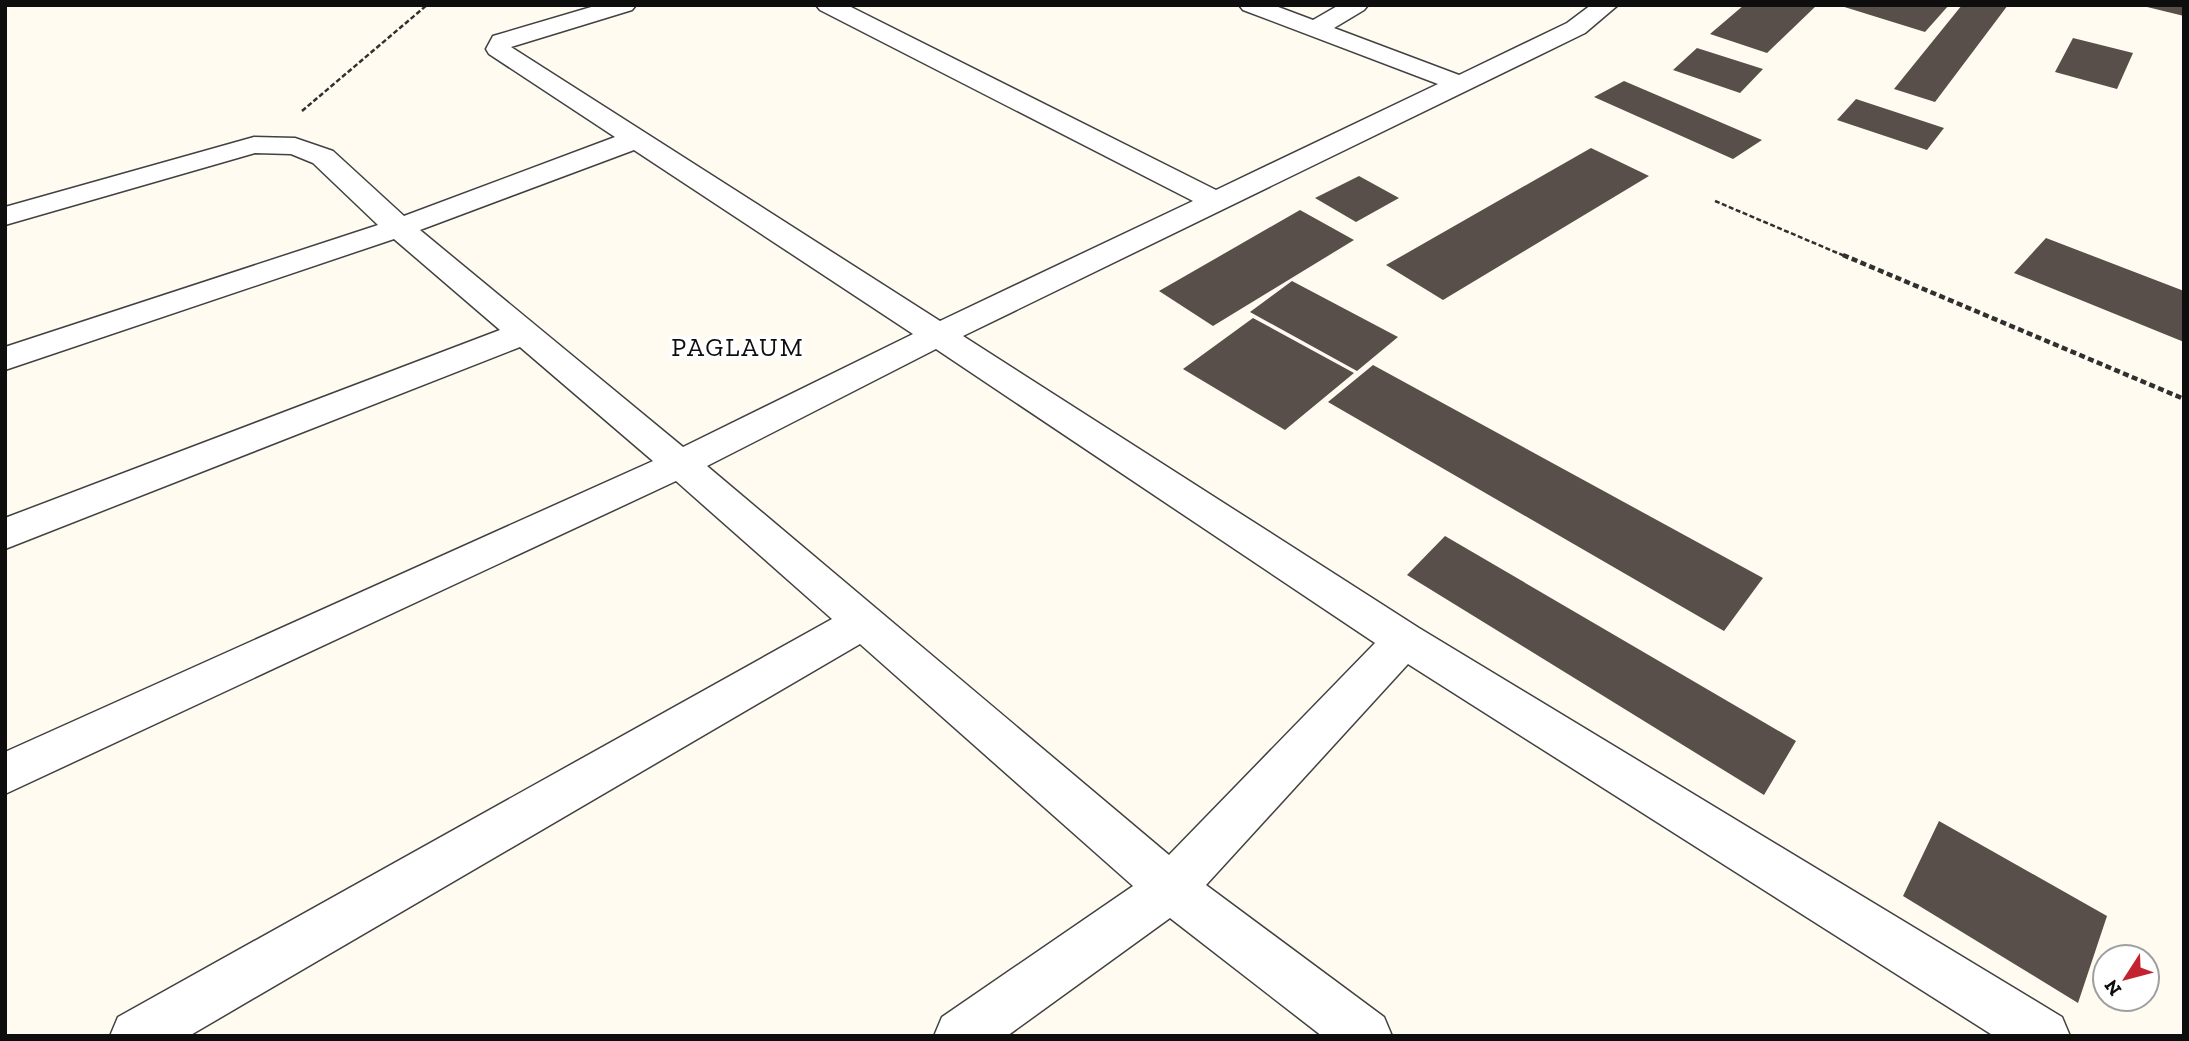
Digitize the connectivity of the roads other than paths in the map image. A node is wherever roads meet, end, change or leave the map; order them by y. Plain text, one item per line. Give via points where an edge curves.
1 (624, 5) edge
2 (828, 5) edge
3 (1251, 5) edge
4 (1356, 5) edge
5 (1606, 5) edge
6 (1313, 30) junction
7 (1460, 84) junction
8 (634, 140) junction
9 (1216, 201) junction
10 (5, 216) edge
11 (400, 228) junction
12 (524, 333) junction
13 (938, 335) junction
14 (5, 359) edge
15 (680, 464) junction
16 (5, 534) edge
17 (863, 622) junction
18 (1404, 640) junction
19 (5, 774) edge
20 (1171, 888) junction
21 (136, 1036) edge
22 (961, 1036) edge
23 (1365, 1036) edge
24 (2043, 1036) edge

1 - 8 street via 522,33 502,41 498,49
2 - 9 street
3 - 6 street
4 - 6 street
5 - 7 street via 1576,28
6 - 7 street
7 - 9 street
8 - 11 street
8 - 13 street
9 - 13 street
10 - 11 street via 254,145 295,146 323,157
11 - 12 street
11 - 14 street
12 - 15 street
12 - 16 street
13 - 15 street
13 - 18 street
15 - 17 street
15 - 19 street
17 - 20 street
17 - 21 street
18 - 20 street
18 - 24 street
20 - 22 street
20 - 23 street

